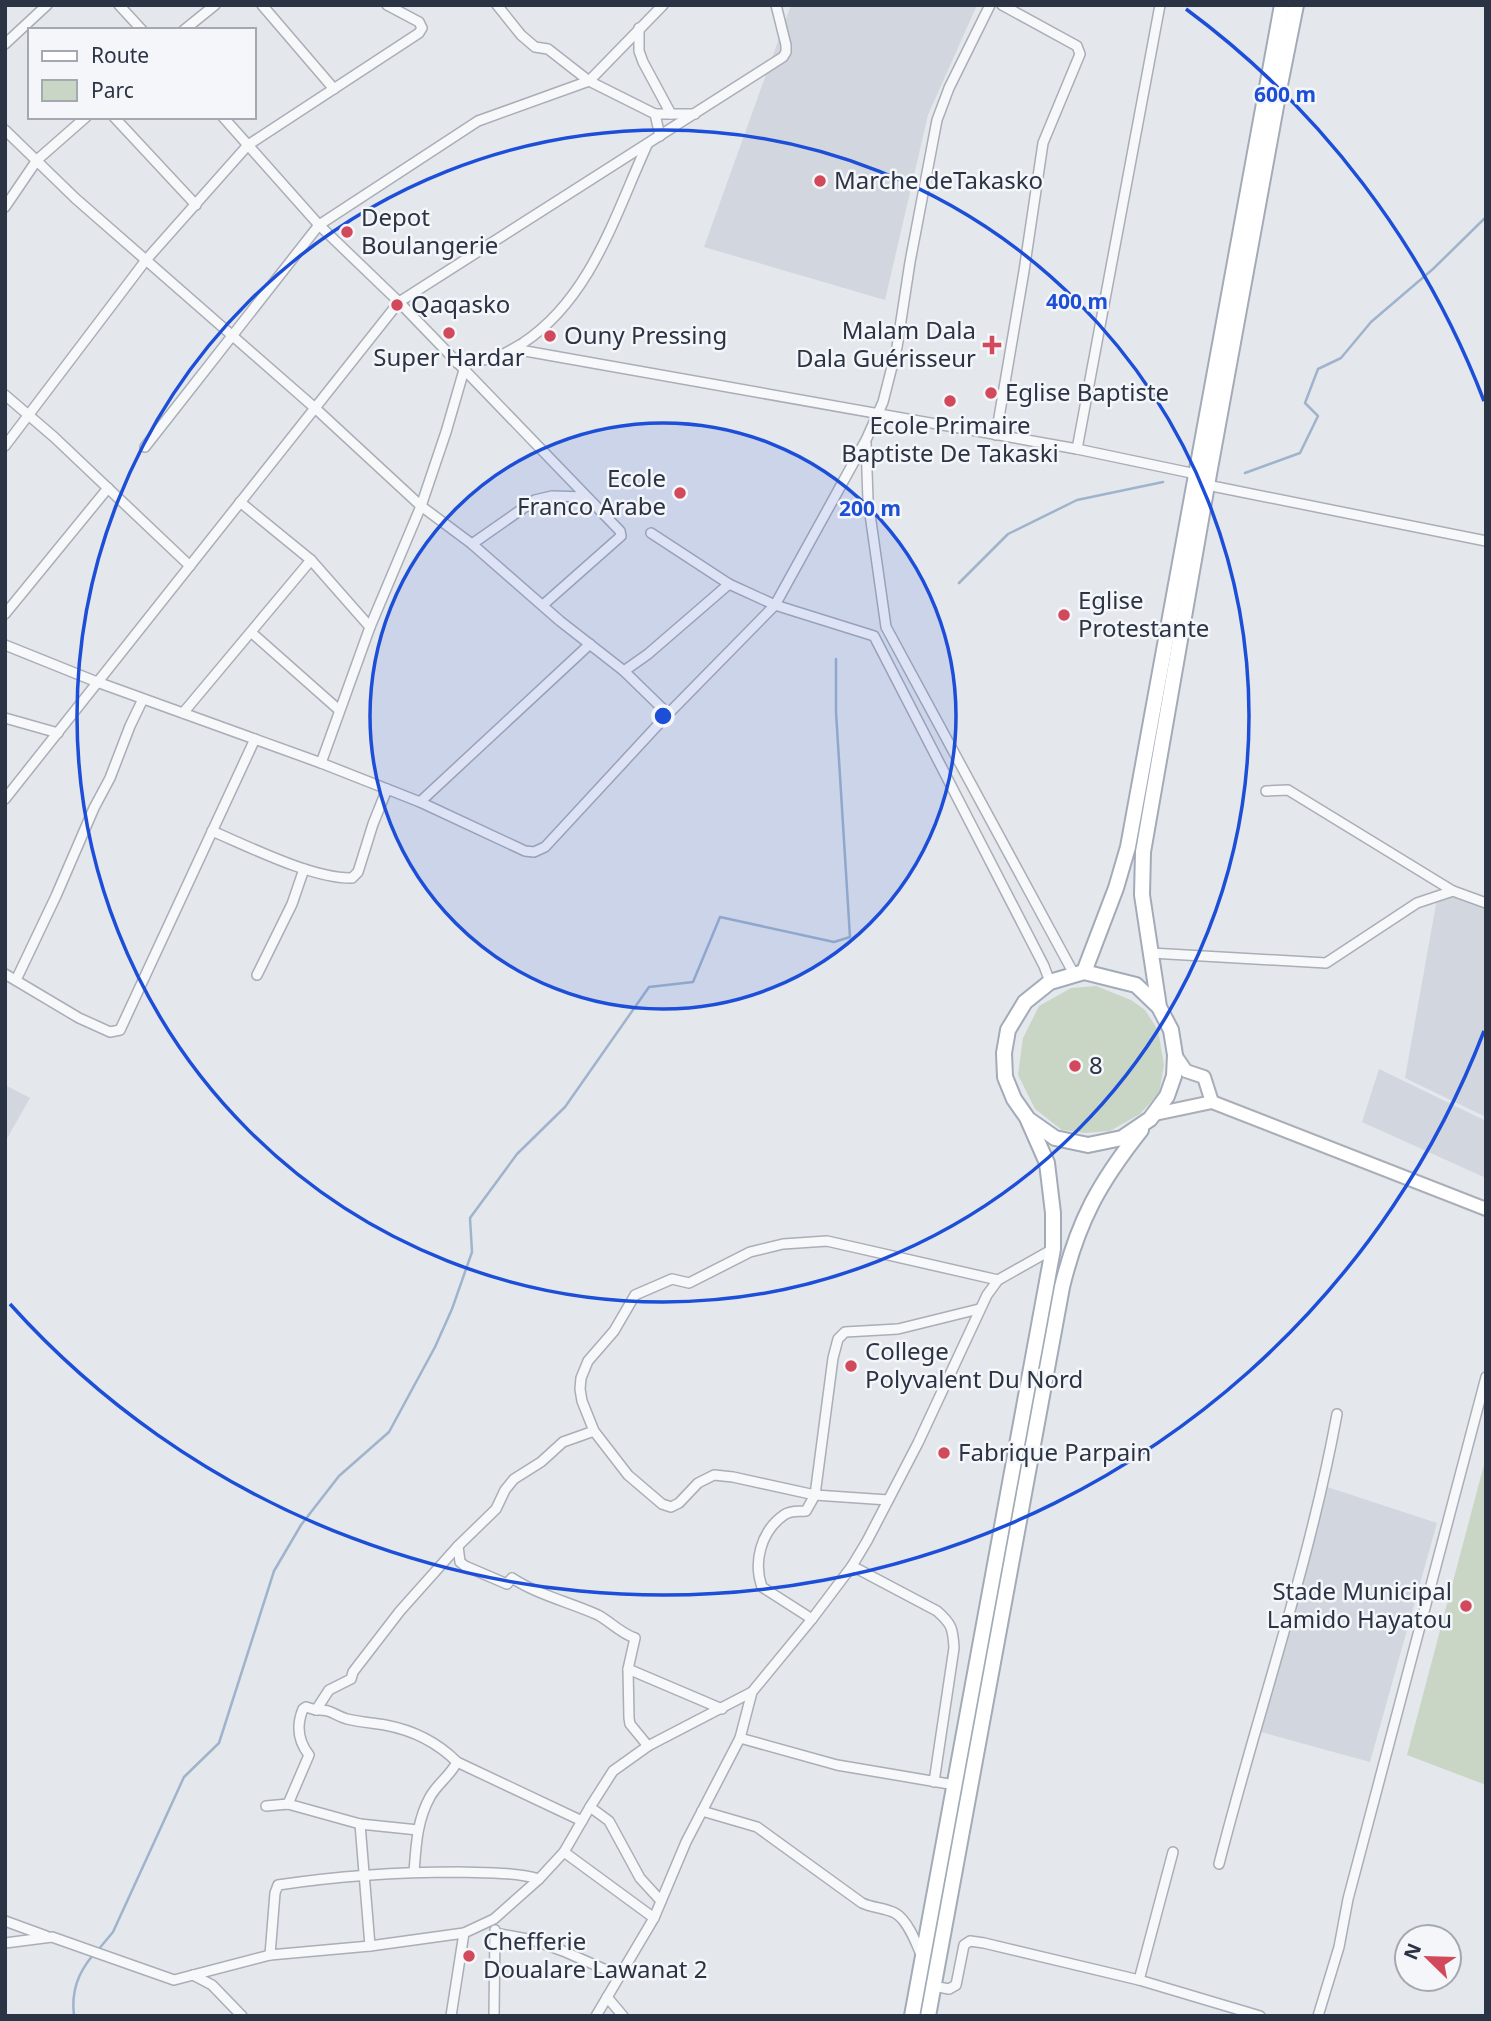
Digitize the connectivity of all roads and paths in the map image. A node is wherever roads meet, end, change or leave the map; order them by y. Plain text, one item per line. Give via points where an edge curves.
1 (47, 5) edge
2 (119, 5) edge
3 (215, 5) edge
4 (262, 5) edge
5 (387, 5) edge
6 (497, 5) edge
7 (663, 5) edge
8 (776, 5) edge
9 (990, 5) edge
10 (1002, 5) edge
11 (1160, 5) edge
12 (1282, 5) edge
13 (1296, 5) edge
14 (140, 28) edge
15 (186, 28) edge
16 (639, 28) junction
17 (5, 44) edge
18 (589, 81) junction
19 (334, 89) junction
20 (655, 114) junction
21 (671, 114) junction
22 (695, 114) junction
23 (84, 119) edge
24 (116, 119) edge
25 (225, 119) edge
26 (5, 130) edge
27 (660, 136) junction
28 (648, 144) junction
29 (248, 145) junction
30 (37, 160) junction
31 (196, 205) junction
32 (5, 207) edge
33 (318, 225) junction
34 (146, 260) junction
35 (399, 302) junction
36 (232, 336) junction
37 (514, 349) junction
38 (461, 367) junction
39 (5, 395) edge
40 (315, 408) junction
41 (878, 414) junction
42 (30, 415) junction
43 (996, 435) junction
44 (866, 440) junction
45 (5, 446) edge
46 (145, 447) dead end
47 (1077, 449) junction
48 (1196, 474) junction
49 (1207, 485) junction
50 (108, 488) junction
51 (586, 497) junction
52 (240, 502) junction
53 (421, 506) junction
54 (651, 533) dead end
55 (1486, 541) edge
56 (472, 544) junction
57 (311, 560) junction
58 (190, 566) junction
59 (729, 584) junction
60 (543, 605) junction
61 (775, 605) junction
62 (5, 614) edge
63 (370, 627) junction
64 (252, 633) junction
65 (590, 644) junction
66 (5, 645) edge
67 (624, 671) junction
68 (97, 682) junction
69 (143, 699) junction
70 (339, 710) junction
71 (183, 713) junction
72 (668, 714) junction
73 (5, 718) edge
74 (58, 733) junction
75 (255, 739) junction
76 (321, 763) junction
77 (387, 789) junction
78 (1266, 791) dead end
79 (5, 799) edge
80 (419, 802) junction
81 (212, 831) junction
82 (304, 869) junction
83 (1453, 891) junction
84 (1486, 903) edge
85 (1151, 953) junction
86 (1079, 973) junction
87 (5, 974) edge
88 (257, 975) dead end
89 (16, 980) junction
90 (1050, 982) junction
91 (1159, 1007) junction
92 (1175, 1055) junction
93 (1212, 1102) junction
94 (1152, 1116) junction
95 (1028, 1119) junction
96 (1486, 1209) edge
97 (1054, 1249) junction
98 (998, 1280) junction
99 (979, 1309) junction
100 (1486, 1377) edge
101 (1337, 1414) dead end
102 (594, 1431) junction
103 (815, 1495) junction
104 (888, 1500) junction
105 (458, 1546) junction
106 (852, 1566) junction
107 (812, 1619) junction
108 (628, 1669) junction
109 (752, 1692) junction
110 (722, 1709) junction
111 (317, 1710) junction
112 (740, 1738) junction
113 (648, 1746) junction
114 (457, 1762) junction
115 (934, 1782) junction
116 (955, 1785) junction
117 (288, 1804) junction
118 (266, 1806) dead end
119 (590, 1807) junction
120 (702, 1811) junction
121 (582, 1821) junction
122 (360, 1824) junction
123 (418, 1830) junction
124 (564, 1852) junction
125 (1173, 1852) dead end
126 (1219, 1864) dead end
127 (414, 1872) junction
128 (365, 1874) junction
129 (539, 1879) junction
130 (661, 1901) junction
131 (654, 1918) junction
132 (494, 1919) junction
133 (5, 1921) edge
134 (464, 1933) junction
135 (495, 1933) junction
136 (52, 1937) junction
137 (5, 1943) edge
138 (370, 1946) junction
139 (270, 1955) junction
140 (923, 1959) junction
141 (193, 1975) junction
142 (620, 1976) junction
143 (1139, 1980) junction
144 (933, 1986) junction
145 (607, 1997) junction
146 (242, 2016) edge
147 (451, 2016) edge
148 (494, 2016) edge
149 (596, 2016) edge
150 (623, 2016) edge
151 (912, 2016) edge
152 (928, 2016) edge
153 (1260, 2016) edge
154 (1318, 2016) edge

1 - 17 street
2 - 14 street
3 - 15 street
4 - 19 street
5 - 19 street via 419,22 419,33
6 - 18 street via 535,47 548,49
7 - 16 street
8 - 22 street via 786,45 783,57
9 - 41 street via 937,120 897,347
10 - 43 street via 1077,46 1080,54 1043,143
11 - 47 street
12 - 48 main road
13 - 49 main road
16 - 18 street
16 - 21 street via 643,62
18 - 20 street
18 - 33 street via 478,121
19 - 29 street
20 - 21 street
20 - 27 street
21 - 22 street
22 - 27 street
23 - 30 street
24 - 31 street
25 - 29 street
26 - 30 street
27 - 28 street
28 - 35 street
28 - 37 street via 596,260 548,323
29 - 31 street
29 - 33 street
30 - 32 street
30 - 34 street
31 - 34 street
33 - 35 street
33 - 36 street
34 - 36 street
34 - 42 street
35 - 38 street
35 - 40 street
36 - 40 street
36 - 46 street
37 - 38 street
37 - 41 street
38 - 51 street
38 - 53 street via 446,432
39 - 42 street
40 - 52 street
40 - 53 street
41 - 43 street
41 - 44 street
42 - 45 street
42 - 50 street
43 - 47 street
44 - 61 street
44 - 86 street via 868,500 886,627
47 - 48 street
48 - 86 main road via 1128,847 1116,888
49 - 55 street
49 - 85 main road via 1143,852 1142,895
50 - 58 street
50 - 62 street
51 - 56 street via 535,500
51 - 60 street via 616,525 621,536
52 - 57 street
52 - 58 street
53 - 56 street
53 - 63 street
54 - 59 street
56 - 60 street
57 - 63 street
57 - 64 street
58 - 68 street
59 - 61 street
59 - 67 street
60 - 65 street
61 - 72 street
61 - 90 street via 874,636
63 - 70 street
64 - 70 street
64 - 71 street
65 - 67 street
65 - 80 street
66 - 68 street
67 - 72 street
68 - 69 street
68 - 74 street
69 - 71 street
69 - 89 street
70 - 76 street
71 - 75 street
72 - 80 street via 545,847 534,852
73 - 74 street
74 - 79 street
75 - 76 street
75 - 81 street
76 - 77 street
77 - 80 street
77 - 82 street via 352,878 338,879
78 - 83 street via 1288,790
81 - 82 street
81 - 89 street via 120,1030 110,1032 79,1018
82 - 88 street
83 - 84 street
83 - 85 street via 1417,903 1326,964
85 - 91 main road
86 - 90 main road
86 - 91 main road via 1136,985
87 - 89 street
90 - 95 main road via 1024,1002 1008,1030 1004,1053 1014,1100
91 - 92 main road via 1171,1030
92 - 93 street via 1186,1071 1204,1077
92 - 94 main road via 1167,1096
93 - 94 street
93 - 96 street
94 - 95 main road via 1122,1138 1088,1145 1055,1138
94 - 144 main road via 1100,1186 1070,1251
95 - 97 main road via 1047,1163
97 - 98 street
97 - 116 main road
98 - 99 street
98 - 102 street via 827,1241 750,1252 689,1283 672,1279 635,1295 614,1331 588,1361 580,1389
99 - 103 street via 898,1329 845,1332 838,1339
99 - 104 street
100 - 154 street
101 - 126 street via 1303,1565
102 - 103 street via 628,1475 671,1507 714,1475
102 - 105 street via 563,1442 514,1479 496,1509
103 - 104 street
103 - 107 street via 807,1511 785,1514 765,1538 758,1572 762,1587
104 - 106 street
105 - 108 street via 465,1566 508,1584 512,1578 600,1616 635,1638
105 - 111 street via 400,1611 351,1679 329,1690
106 - 107 street
106 - 115 street via 937,1611 953,1629
107 - 109 street
108 - 110 street
108 - 113 street via 630,1724
109 - 110 street
109 - 112 street
110 - 113 street
111 - 114 street via 329,1709 348,1719 407,1730
111 - 117 street via 306,1707 301,1712 300,1743 309,1755
112 - 115 street via 836,1765
112 - 120 street
113 - 119 street via 613,1772
114 - 121 street
114 - 123 street via 430,1797
115 - 116 street
116 - 140 main road
117 - 118 street
117 - 122 street
119 - 121 street
119 - 130 street via 609,1821 640,1878
120 - 130 street
120 - 140 street via 757,1827 862,1903 897,1914
121 - 124 street
122 - 123 street
122 - 128 street
123 - 127 street
124 - 129 street
124 - 131 street
125 - 143 street
127 - 128 street
127 - 129 street via 519,1874
128 - 138 street
128 - 139 street via 278,1885
129 - 132 street
130 - 131 street
131 - 142 street
132 - 134 street
132 - 135 street
133 - 136 street
134 - 138 street
134 - 147 street
135 - 142 street via 534,1940
135 - 148 street
136 - 137 street
136 - 141 street via 174,1980
138 - 139 street
139 - 141 street
140 - 151 main road
141 - 146 street via 212,1985
142 - 145 street
143 - 144 street via 970,1941 964,1945 956,1985 949,1989
143 - 153 street
144 - 152 main road
145 - 149 street
145 - 150 street

